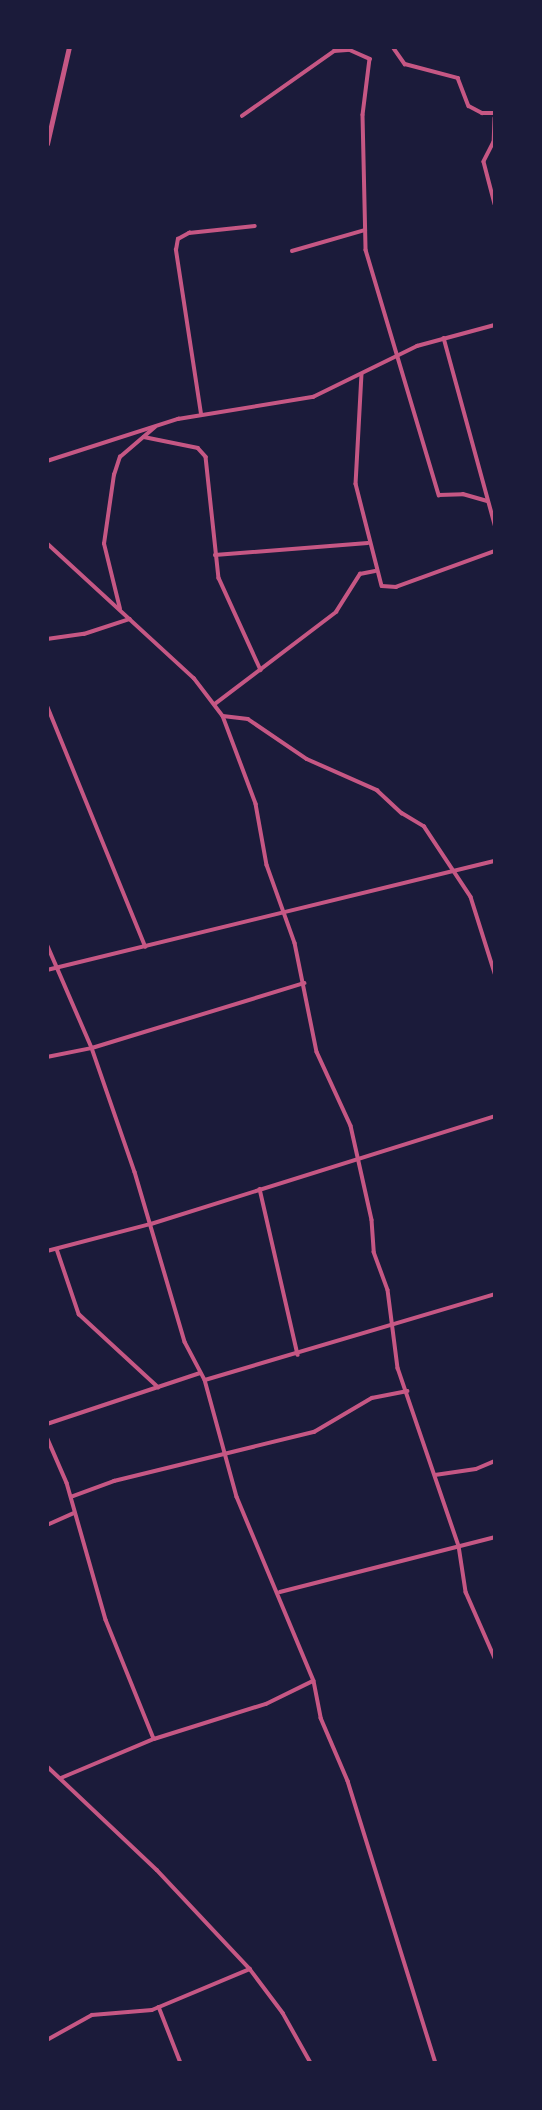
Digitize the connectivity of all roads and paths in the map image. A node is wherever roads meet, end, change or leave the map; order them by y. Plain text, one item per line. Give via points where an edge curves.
1 (68, 47) edge
2 (393, 47) edge
3 (242, 116) dead end
4 (495, 116) edge
5 (47, 144) edge
6 (495, 204) edge
7 (256, 226) dead end
8 (365, 230) junction
9 (292, 251) dead end
10 (495, 325) edge
11 (444, 337) junction
12 (399, 354) junction
13 (362, 374) junction
14 (201, 414) junction
15 (157, 426) junction
16 (144, 438) junction
17 (47, 461) edge
18 (487, 501) junction
19 (495, 525) edge
20 (47, 543) edge
21 (368, 543) junction
22 (495, 551) edge
23 (215, 555) junction
24 (375, 571) junction
25 (120, 610) junction
26 (130, 619) junction
27 (47, 639) edge
28 (261, 670) junction
29 (215, 704) junction
30 (47, 705) edge
31 (223, 716) junction
32 (495, 861) edge
33 (457, 870) junction
34 (285, 909) junction
35 (47, 944) edge
36 (146, 947) junction
37 (57, 968) junction
38 (47, 970) edge
39 (495, 973) edge
40 (304, 983) junction
41 (92, 1048) junction
42 (47, 1057) edge
43 (495, 1116) edge
44 (358, 1158) junction
45 (260, 1189) junction
46 (151, 1224) junction
47 (57, 1249) junction
48 (47, 1251) edge
49 (495, 1294) edge
50 (391, 1324) junction
51 (298, 1355) junction
52 (200, 1373) junction
53 (205, 1380) junction
54 (158, 1387) junction
55 (407, 1391) junction
56 (47, 1424) edge
57 (47, 1437) edge
58 (223, 1454) junction
59 (495, 1461) edge
60 (435, 1475) junction
61 (71, 1497) junction
62 (74, 1513) junction
63 (47, 1525) edge
64 (495, 1537) edge
65 (460, 1546) junction
66 (279, 1592) junction
67 (495, 1658) edge
68 (314, 1681) junction
69 (154, 1739) junction
70 (47, 1766) edge
71 (61, 1778) junction
72 (250, 1969) junction
73 (159, 2007) junction
74 (47, 2040) edge
75 (181, 2063) edge
76 (311, 2063) edge
77 (436, 2063) edge

1 - 5 street
2 - 4 street via 407,65 457,78 469,106
3 - 8 street via 334,51 350,50 369,57 363,115
4 - 6 street via 494,142 484,162
7 - 14 street via 189,233 178,239
8 - 9 street
8 - 12 street via 386,322
10 - 11 street
11 - 12 street
11 - 18 street
12 - 13 street
12 - 18 street via 440,497 463,494
13 - 14 street via 313,397
13 - 21 street via 355,469
14 - 15 street
15 - 16 street
15 - 17 street
16 - 23 street via 198,448 205,454
16 - 25 street via 118,461 104,536
18 - 19 street
20 - 25 street
21 - 23 street
21 - 24 street
22 - 24 street via 390,588 382,586
23 - 28 street via 219,578
24 - 28 street via 360,573 336,612
25 - 26 street
26 - 27 street via 84,634
26 - 29 street via 194,678
28 - 29 street
29 - 31 street
30 - 36 street
31 - 33 street via 248,719 307,759 377,790 427,828
31 - 34 street via 256,804 267,865
32 - 33 street
33 - 34 street
33 - 39 street via 481,920
34 - 36 street
34 - 40 street
35 - 37 street
36 - 37 street
37 - 38 street
37 - 41 street
40 - 41 street
40 - 44 street via 317,1052 351,1126
41 - 42 street
41 - 46 street
43 - 44 street
44 - 45 street
44 - 50 street via 374,1252 388,1290
45 - 46 street
45 - 51 street
46 - 47 street
46 - 52 street via 185,1342
47 - 48 street
47 - 54 street via 79,1314
49 - 50 street
50 - 51 street
50 - 55 street via 393,1350
51 - 53 street
52 - 53 street
52 - 54 street
53 - 58 street
54 - 56 street
55 - 58 street via 372,1398 314,1432
55 - 60 street
57 - 61 street
58 - 61 street
58 - 66 street
59 - 60 street
60 - 65 street
61 - 62 street
62 - 63 street
62 - 69 street via 106,1620
64 - 65 street
65 - 66 street
65 - 67 street via 466,1592
66 - 68 street
68 - 69 street via 266,1704
68 - 77 street via 321,1718 348,1781
69 - 71 street
70 - 71 street
71 - 72 street via 157,1870
72 - 73 street
72 - 76 street via 283,2013
73 - 74 street via 134,2014 106,2011
73 - 75 street

